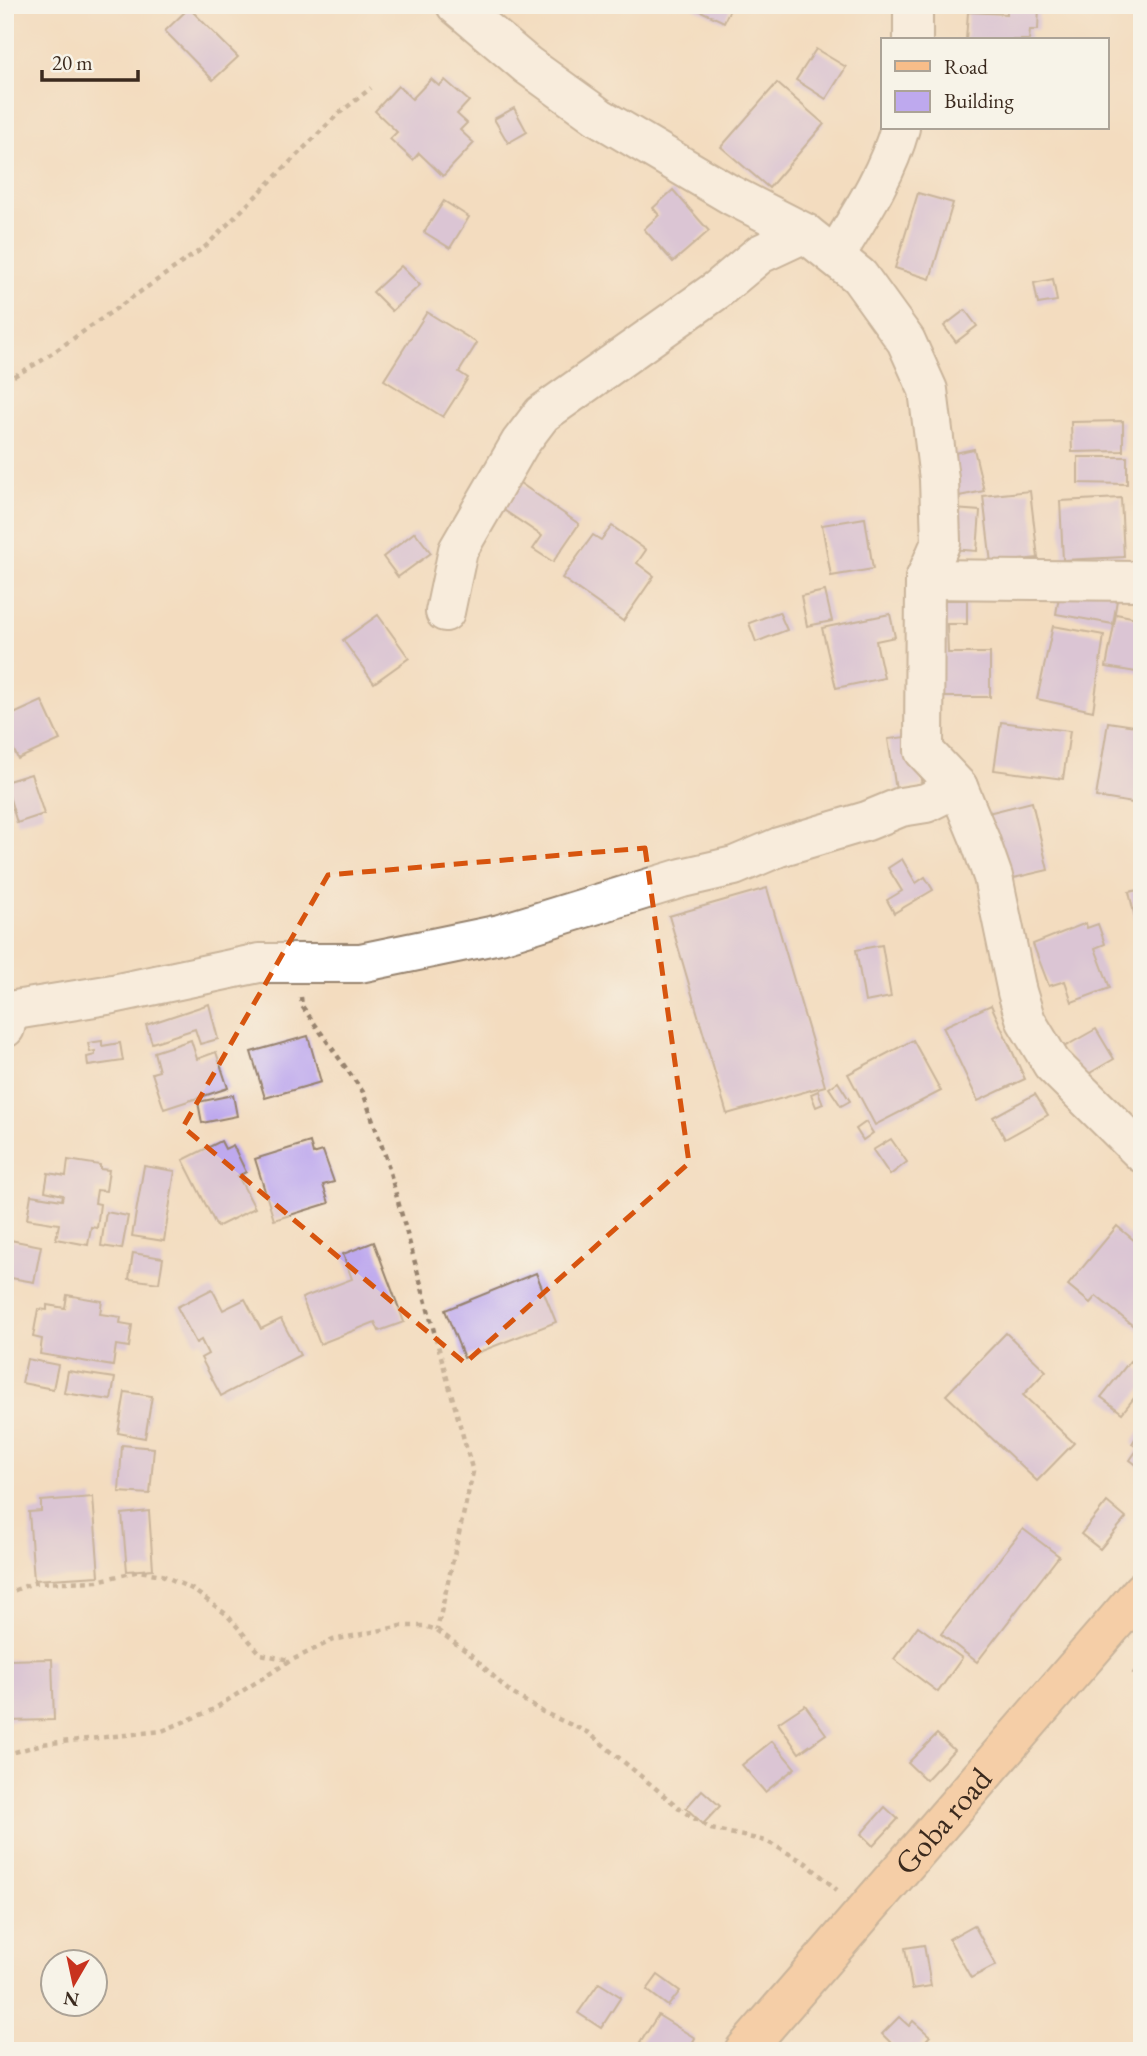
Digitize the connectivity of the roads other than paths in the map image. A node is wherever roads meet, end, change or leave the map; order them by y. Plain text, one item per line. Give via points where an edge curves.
1 (456, 5) edge
2 (913, 5) edge
3 (913, 38) edge
4 (900, 130) edge
5 (806, 233) junction
6 (835, 256) junction
7 (925, 579) junction
8 (1142, 581) edge
9 (445, 612) dead end
10 (958, 787) junction
11 (5, 1028) edge
12 (1142, 1153) edge
13 (1142, 1591) edge
14 (744, 2051) edge

1 - 5 street via 599,117 731,195
2 - 3 street
4 - 6 street via 878,186
5 - 6 street
5 - 9 street via 760,254 717,290 542,414 458,550
6 - 7 street via 859,276 906,341 928,390 942,542
7 - 8 street
7 - 10 street via 923,751
10 - 11 street via 926,803 779,847 734,866 500,934 360,963 259,963 9,1012
10 - 12 street via 993,877 1026,1021 1052,1064
13 - 14 main road, Goba road

